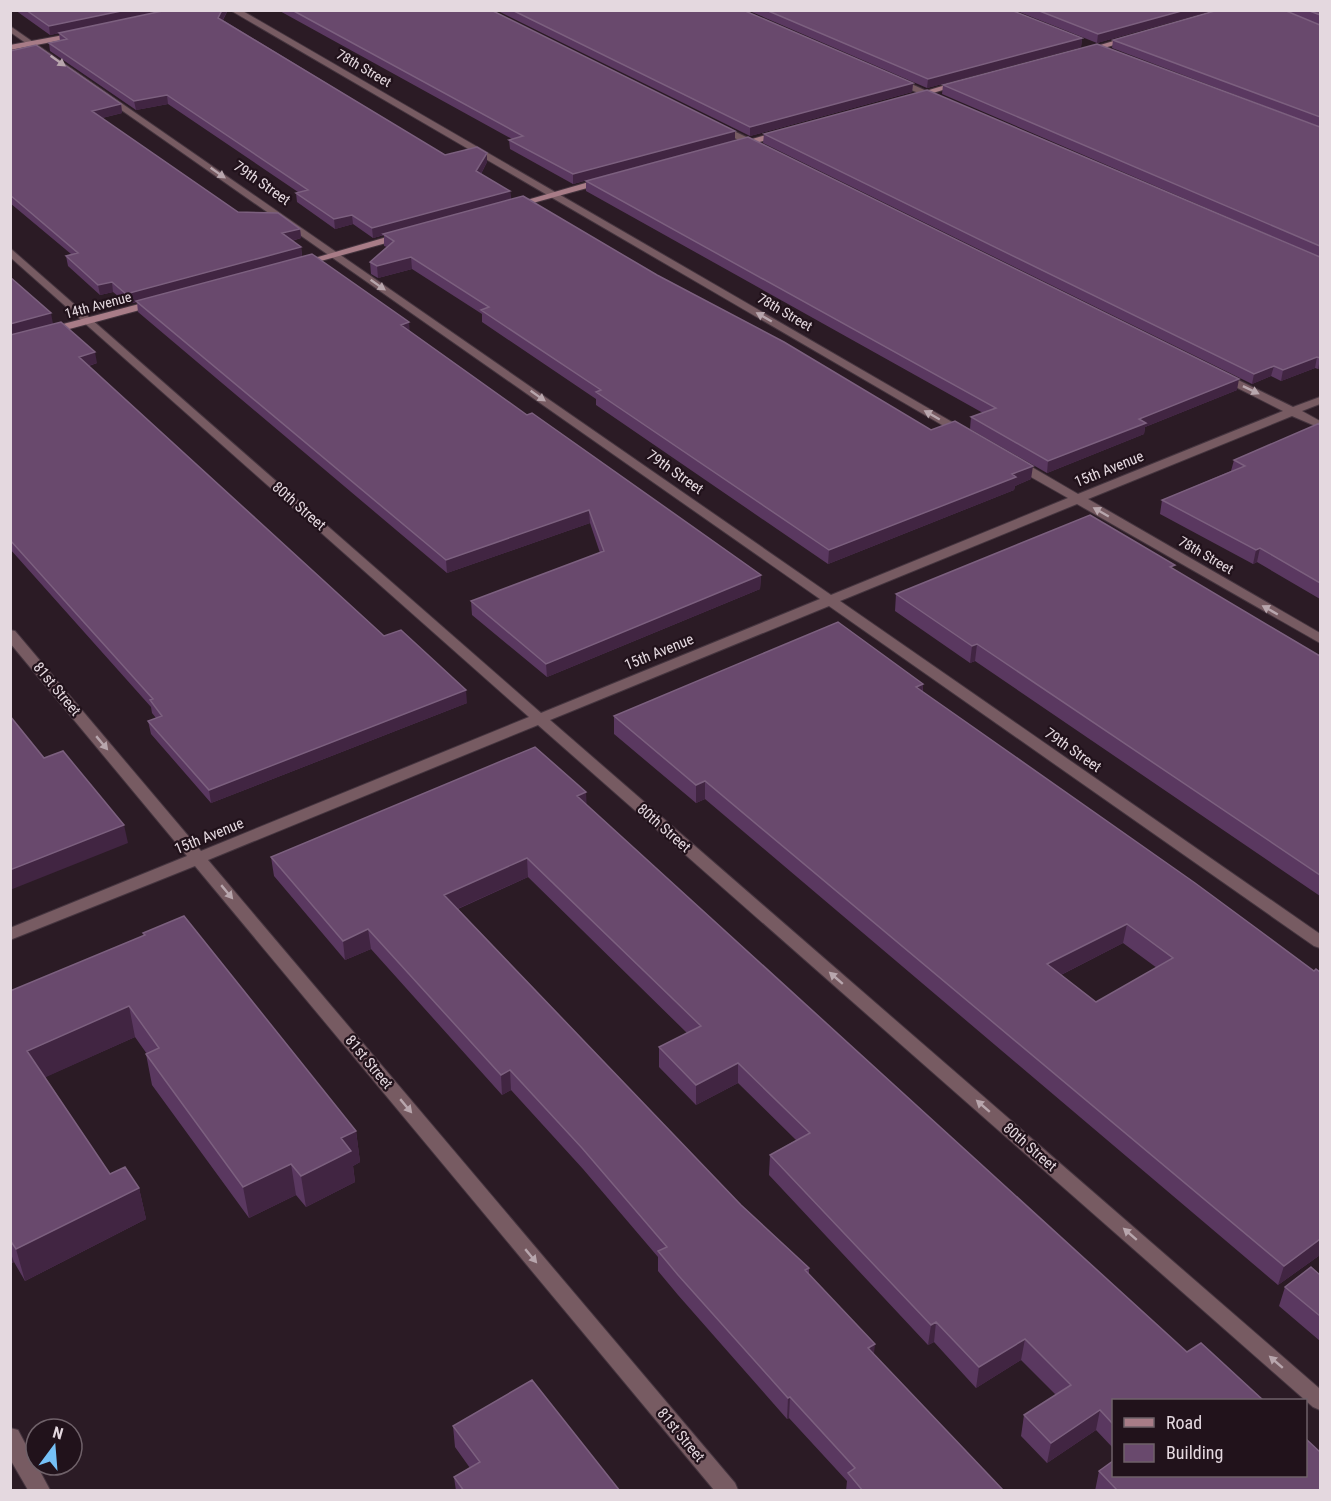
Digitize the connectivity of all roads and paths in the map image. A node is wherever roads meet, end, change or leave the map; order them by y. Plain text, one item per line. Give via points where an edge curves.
1 (234, 10) edge
2 (10, 27) edge
3 (94, 31) edge
4 (1139, 36) edge
5 (1075, 40) edge
6 (33, 43) junction
7 (10, 48) edge
8 (1097, 48) junction
9 (1078, 53) edge
10 (1113, 54) edge
11 (886, 76) edge
12 (974, 80) edge
13 (925, 93) junction
14 (898, 100) edge
15 (953, 105) edge
16 (711, 123) edge
17 (789, 131) edge
18 (749, 142) junction
19 (722, 149) edge
20 (775, 155) edge
21 (619, 177) edge
22 (553, 195) junction
23 (501, 209) edge
24 (414, 232) edge
25 (10, 251) edge
26 (334, 254) junction
27 (292, 266) edge
28 (171, 298) edge
29 (90, 321) junction
30 (10, 342) edge
31 (1211, 370) edge
32 (1320, 400) edge
33 (1293, 411) junction
34 (1320, 424) edge
35 (980, 442) edge
36 (999, 453) edge
37 (1079, 499) junction
38 (829, 601) junction
39 (10, 634) edge
40 (1320, 639) edge
41 (540, 719) junction
42 (198, 858) junction
43 (10, 935) edge
44 (1320, 942) edge
45 (1320, 1401) edge
46 (10, 1437) edge
47 (39, 1491) edge
48 (727, 1491) edge

1 - 22 street, 78th Street
2 - 6 street, 79th Street
3 - 6 main road
4 - 8 main road
5 - 8 main road
6 - 7 main road
6 -> 26 street, 79th Street
8 - 9 main road
8 - 10 main road
11 - 13 street
12 - 13 main road
13 - 14 main road
13 - 15 street
16 - 18 street
17 - 18 main road
18 - 19 main road
18 - 20 street
21 - 22 main road
22 - 23 main road
35 -> 22 street, 78th Street
24 - 26 main road
25 - 29 street, 80th Street
26 - 27 main road
26 -> 38 street, 79th Street
28 - 29 main road, 14th Avenue
29 - 30 main road, 14th Avenue
29 - 41 street, 80th Street
31 -> 33 street
32 - 33 street, 15th Avenue
33 - 34 street
33 - 37 street, 15th Avenue
36 - 37 street, 78th Street
37 - 38 street, 15th Avenue
40 -> 37 street, 78th Street
38 - 41 street, 15th Avenue
38 - 44 street, 79th Street
39 -> 42 street, 81st Street
41 - 42 street, 15th Avenue
45 -> 41 street, 80th Street
42 - 43 street, 15th Avenue
42 -> 48 street, 81st Street
46 - 47 street

